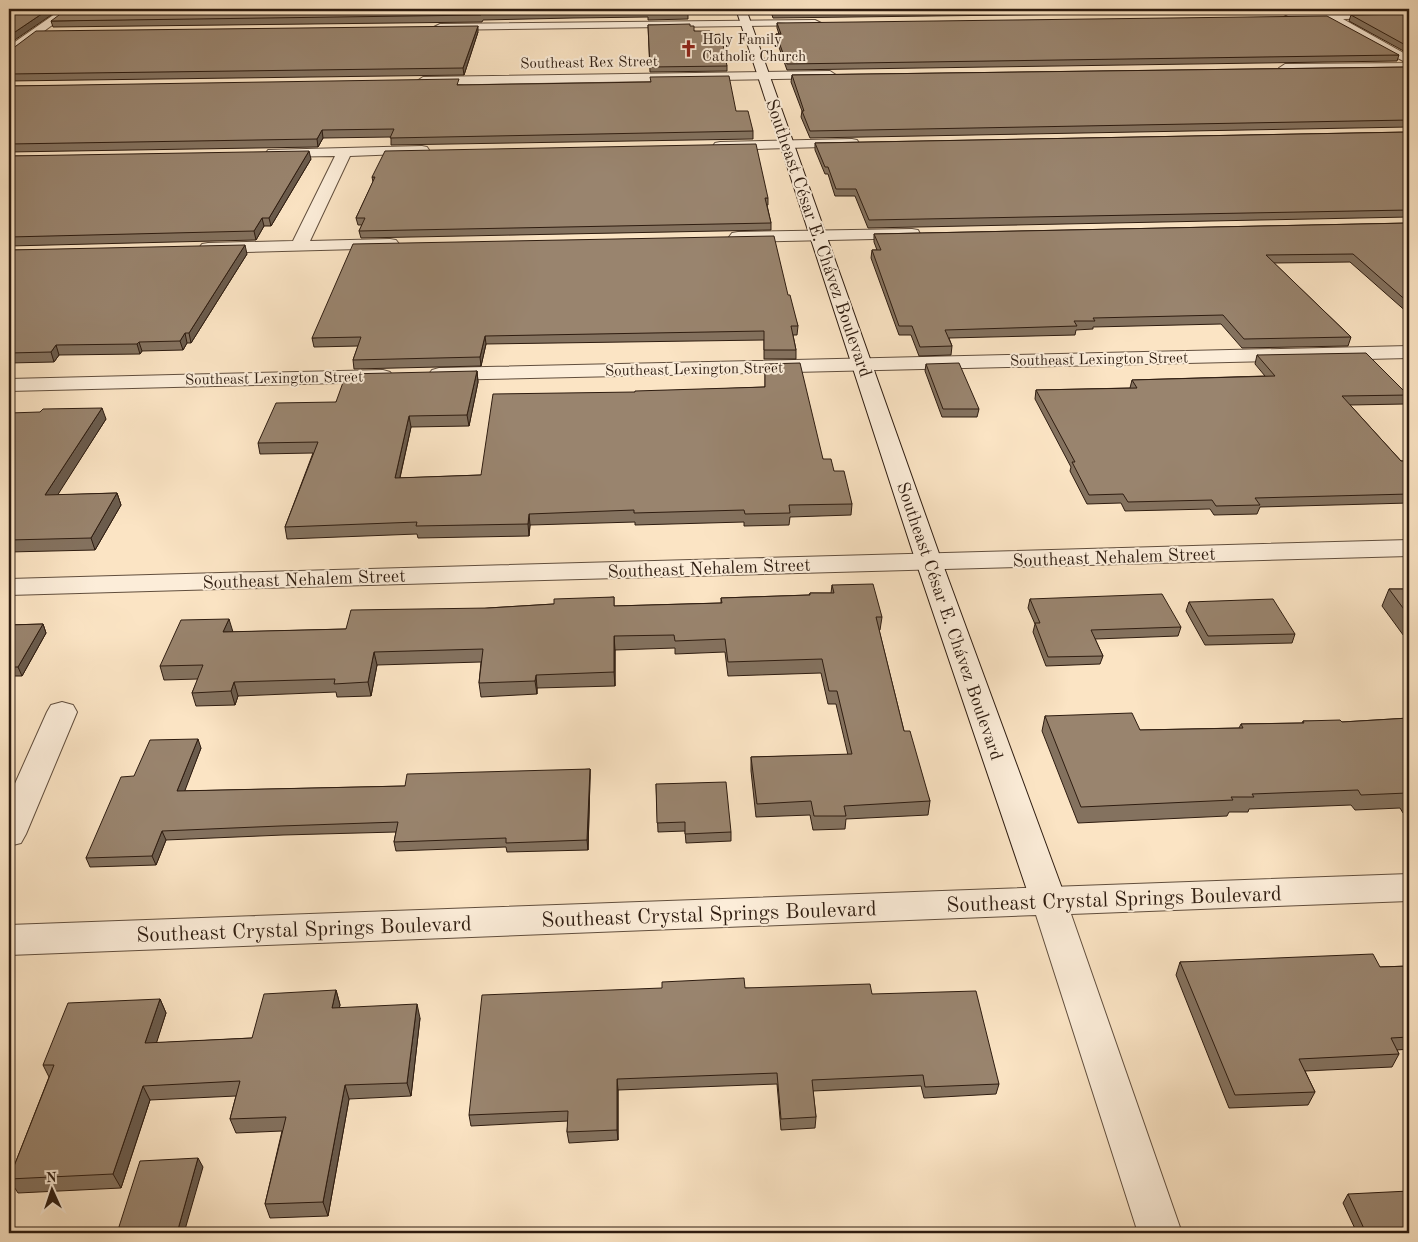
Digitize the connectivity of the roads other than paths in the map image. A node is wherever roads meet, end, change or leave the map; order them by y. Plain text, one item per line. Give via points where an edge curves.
1 (68, 9) edge
2 (1315, 9) edge
3 (1409, 15) edge
4 (743, 16) edge
5 (1328, 16) junction
6 (1279, 17) edge
7 (825, 23) edge
8 (432, 27) edge
9 (34, 33) junction
10 (54, 33) edge
11 (9, 51) edge
12 (1409, 61) edge
13 (1409, 67) edge
14 (1270, 69) edge
15 (843, 75) edge
16 (763, 76) junction
17 (410, 81) edge
18 (866, 143) edge
19 (787, 145) junction
20 (708, 146) edge
21 (433, 150) edge
22 (344, 152) junction
23 (256, 153) edge
24 (926, 234) edge
25 (818, 236) junction
26 (718, 238) edge
27 (409, 244) edge
28 (299, 246) junction
29 (192, 248) edge
30 (1409, 352) edge
31 (863, 365) junction
32 (9, 385) edge
33 (1409, 548) edge
34 (929, 562) junction
35 (9, 588) edge
36 (62, 712) dead end
37 (9, 834) edge
38 (1409, 887) edge
39 (1049, 902) junction
40 (9, 940) edge
41 (1160, 1233) edge

1 - 9 street
2 - 5 street
3 - 5 street
4 - 7 street
4 - 8 street
4 - 16 street, Southeast César E. Chávez Boulevard
5 - 6 street
5 - 12 street
9 - 10 street
9 - 11 street
13 - 14 street
15 - 16 street, Southeast Rex Street
16 - 17 street, Southeast Rex Street
16 - 19 street, Southeast César E. Chávez Boulevard
18 - 19 street
19 - 20 street
19 - 25 street, Southeast César E. Chávez Boulevard
21 - 22 street
22 - 23 street
22 - 28 street
24 - 25 street
25 - 26 street
25 - 31 street, Southeast César E. Chávez Boulevard
27 - 28 street
28 - 29 street
30 - 31 street, Southeast Lexington Street
31 - 32 street, Southeast Lexington Street
31 - 34 street, Southeast César E. Chávez Boulevard
33 - 34 street, Southeast Nehalem Street
34 - 35 street, Southeast Nehalem Street
34 - 39 street, Southeast César E. Chávez Boulevard
36 - 37 street
38 - 39 street, Southeast Crystal Springs Boulevard
39 - 40 street, Southeast Crystal Springs Boulevard
39 - 41 street, Southeast César E. Chávez Boulevard

